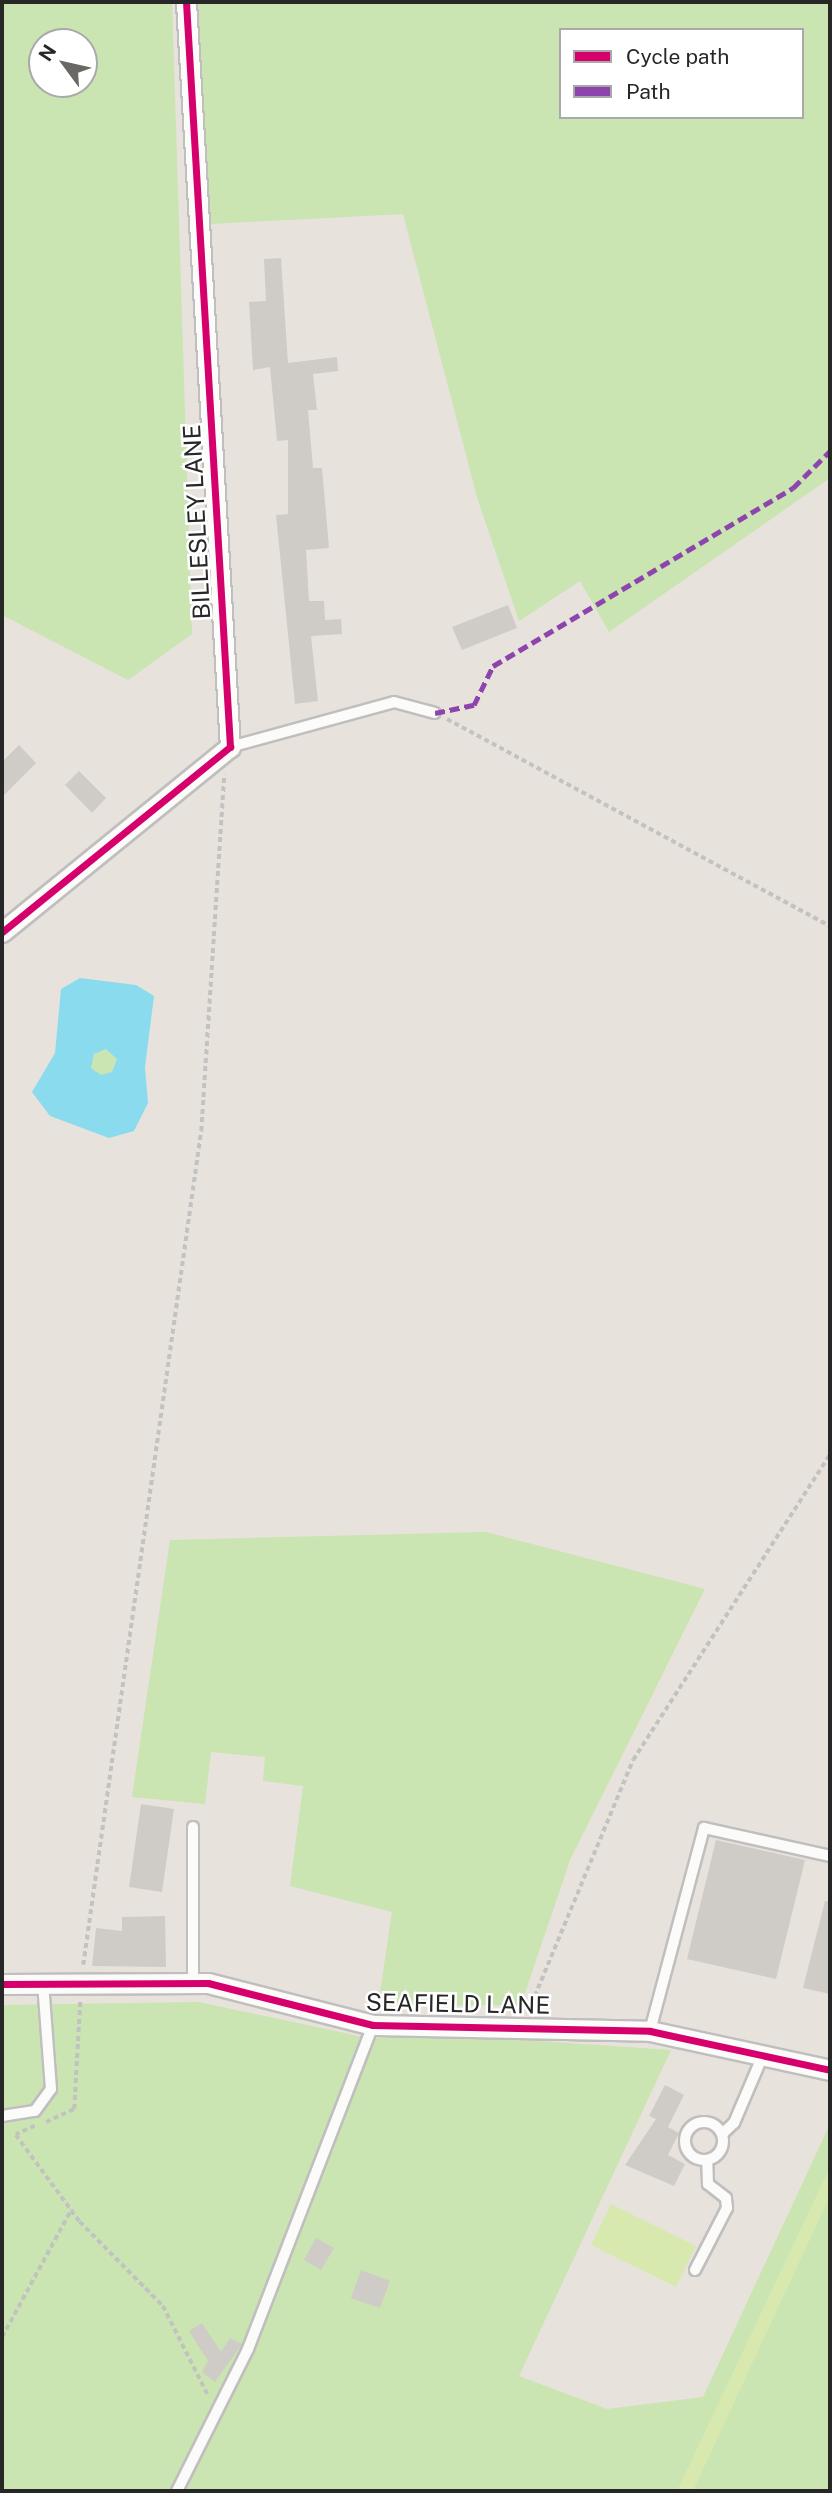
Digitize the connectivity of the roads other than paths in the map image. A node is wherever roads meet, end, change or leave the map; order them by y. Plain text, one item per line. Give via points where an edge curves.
1 (186, 2) edge
2 (435, 713) road end
3 (228, 749) junction
4 (2, 932) edge
5 (193, 1827) dead end
6 (830, 1856) edge
7 (43, 1982) junction
8 (193, 1983) junction
9 (2, 1984) edge
10 (373, 2025) junction
11 (650, 2031) junction
12 (763, 2054) junction
13 (830, 2070) edge
14 (2, 2116) edge
15 (722, 2134) junction
16 (706, 2160) junction
17 (695, 2270) dead end
18 (177, 2491) edge

1 - 3 street, BILLESLEY LANE
2 - 3 lane via 394,702
3 - 4 street
5 - 8 lane
6 - 11 lane via 704,1828
7 - 8 street, SEAFIELD LANE
7 - 9 street, SEAFIELD LANE
7 - 14 lane via 51,2089 35,2111
8 - 10 street, SEAFIELD LANE
10 - 11 street, SEAFIELD LANE via 524,2023
10 - 18 lane via 248,2349
11 - 12 street, SEAFIELD LANE
12 - 13 street, SEAFIELD LANE
12 - 15 lane via 745,2102
15 - 16 lane via 720,2152
15 - 16 lane via 708,2122 687,2132 688,2151
16 - 17 lane via 708,2184 727,2208

